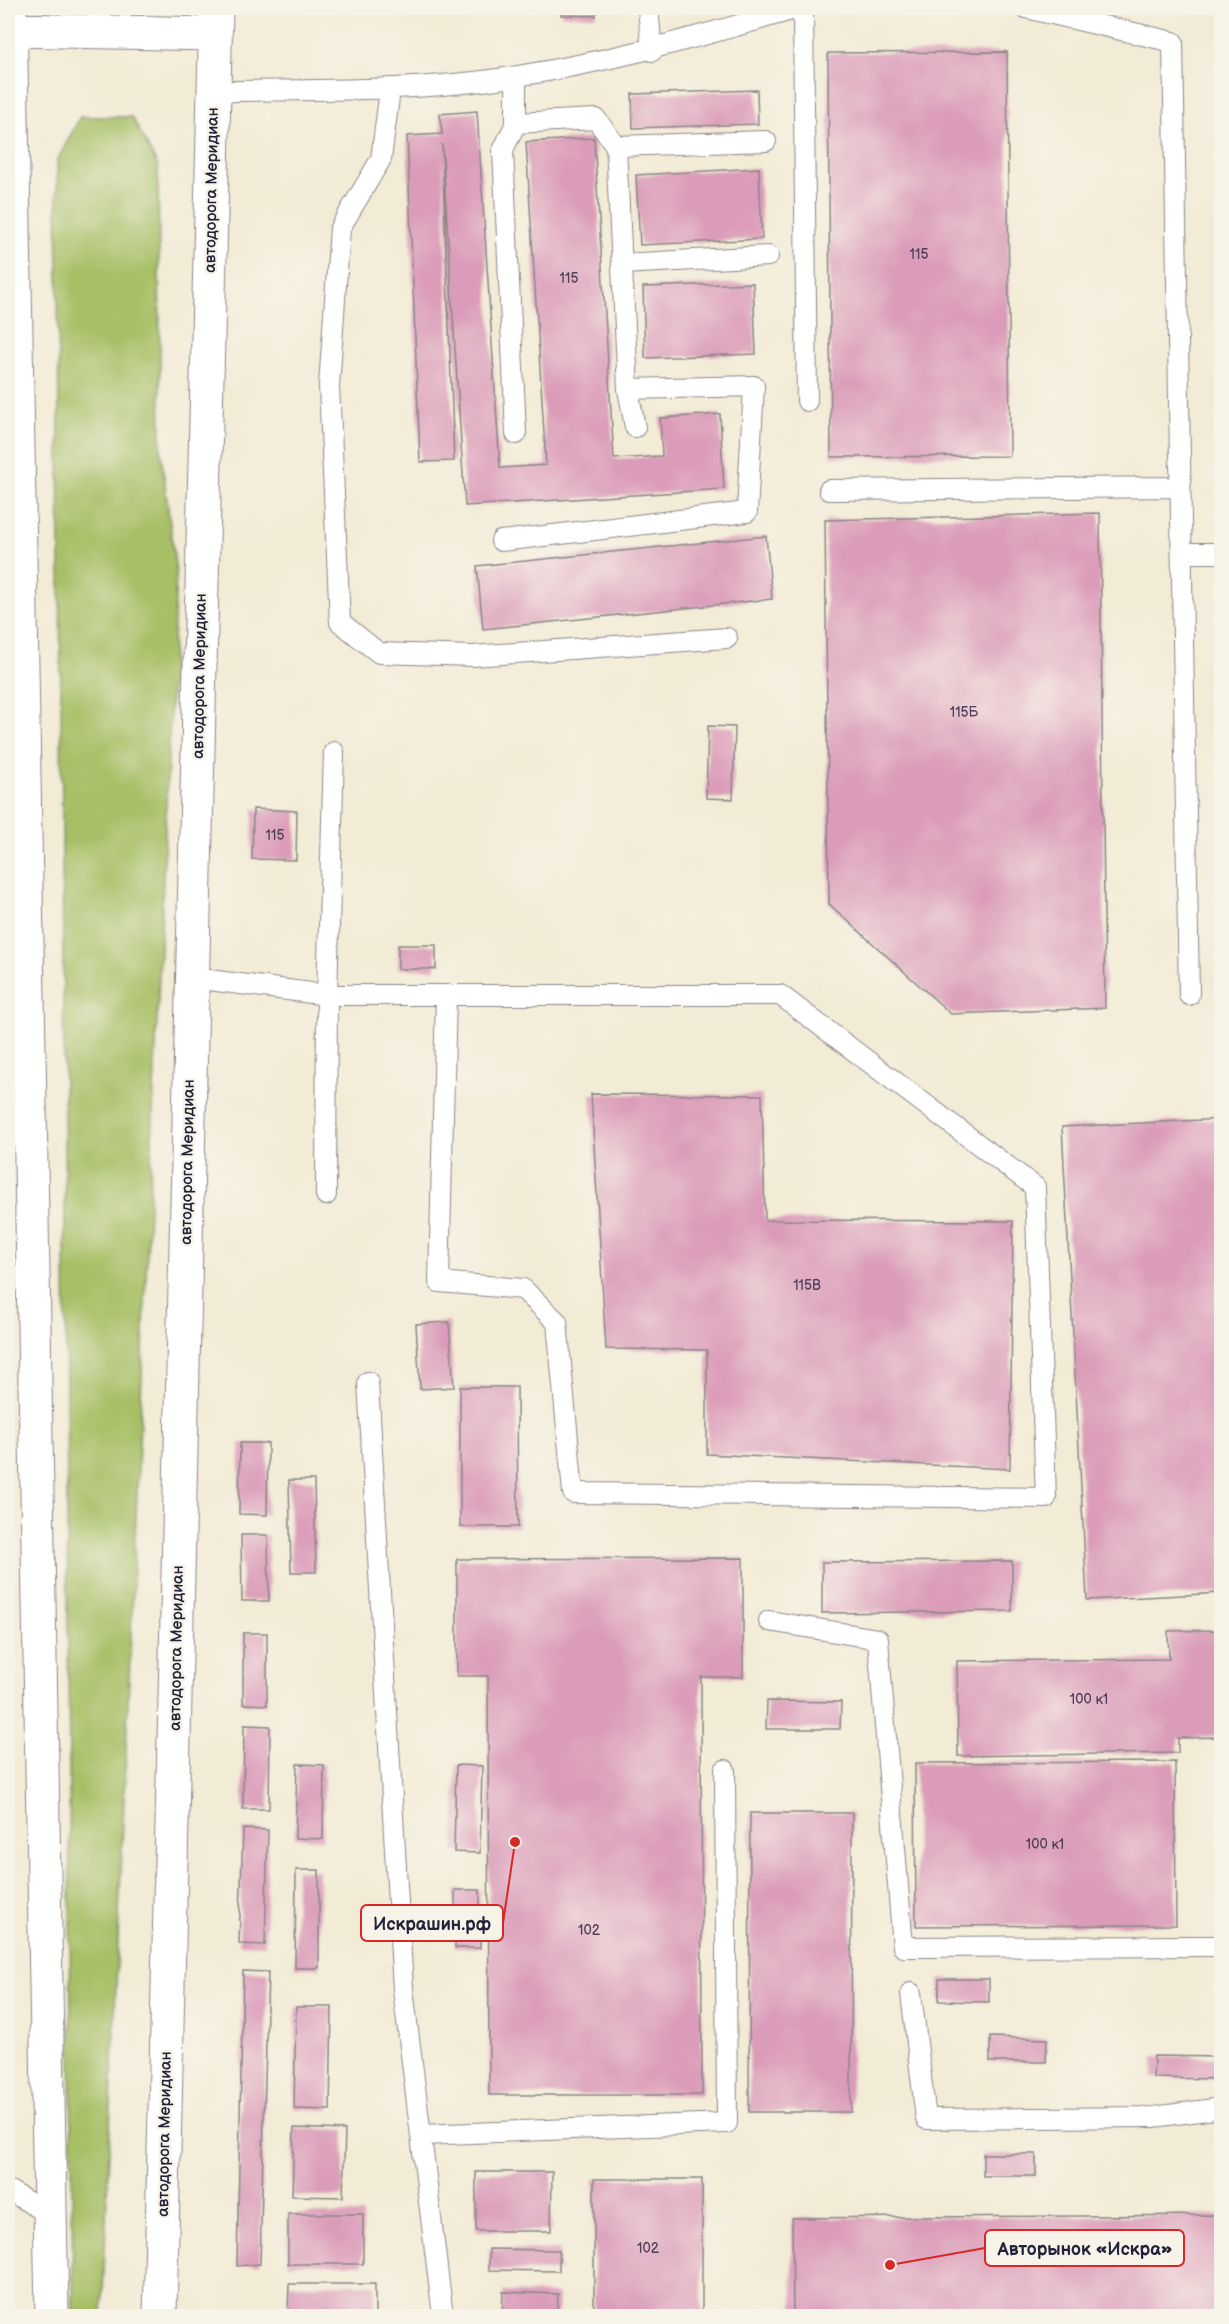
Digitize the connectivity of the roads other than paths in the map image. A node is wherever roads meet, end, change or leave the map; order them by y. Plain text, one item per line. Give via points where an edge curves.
1 (648, 8) edge
2 (801, 8) edge
3 (1026, 8) edge
4 (10, 19) edge
5 (215, 21) edge
6 (652, 51) junction
7 (516, 77) junction
8 (390, 90) junction
9 (214, 91) junction
10 (516, 123) junction
11 (766, 141) dead end
12 (616, 146) junction
13 (768, 256) dead end
14 (622, 264) junction
15 (628, 389) junction
16 (807, 401) dead end
17 (635, 427) dead end
18 (516, 434) dead end
19 (1180, 487) junction
20 (830, 490) dead end
21 (501, 541) dead end
22 (1182, 553) junction
23 (1221, 553) edge
24 (727, 638) dead end
25 (334, 752) dead end
26 (193, 978) junction
27 (327, 995) junction
28 (446, 995) junction
29 (1189, 995) dead end
30 (326, 1195) dead end
31 (368, 1382) dead end
32 (769, 1621) dead end
33 (725, 1770) dead end
34 (1221, 1946) edge
35 (911, 1994) dead end
36 (1221, 2108) edge
37 (421, 2135) junction
38 (8, 2190) edge
39 (52, 2216) junction
40 (52, 2316) edge
41 (160, 2316) edge
42 (443, 2316) edge

1 - 6 lane
2 - 6 lane
2 - 16 lane
3 - 19 lane via 1173,42
4 - 5 main road
4 - 39 main road
5 - 9 main road, автодорога Меридиан
6 - 7 lane
7 - 8 lane
7 - 10 lane
8 - 9 lane
8 - 24 lane via 381,159 340,228 329,386 340,622 379,652 473,656
9 - 26 main road, автодорога Меридиан
10 - 12 lane via 596,119
10 - 18 lane via 503,150
11 - 12 lane
12 - 14 lane
13 - 14 lane
14 - 15 lane
15 - 17 lane
15 - 21 lane via 754,386 747,512
19 - 20 lane
19 - 22 lane
22 - 23 lane
22 - 29 lane
25 - 27 lane
26 - 27 lane
26 - 41 main road, автодорога Меридиан
27 - 28 lane
27 - 30 lane
28 - 28 lane via 439,1282 523,1289 557,1322 573,1493 1046,1498 1035,1187 780,994
31 - 37 lane via 403,1989
32 - 34 lane via 878,1640 903,1947
33 - 37 lane via 728,2123
35 - 36 lane via 926,2119 1153,2117
37 - 42 lane
38 - 39 lane
39 - 40 main road

